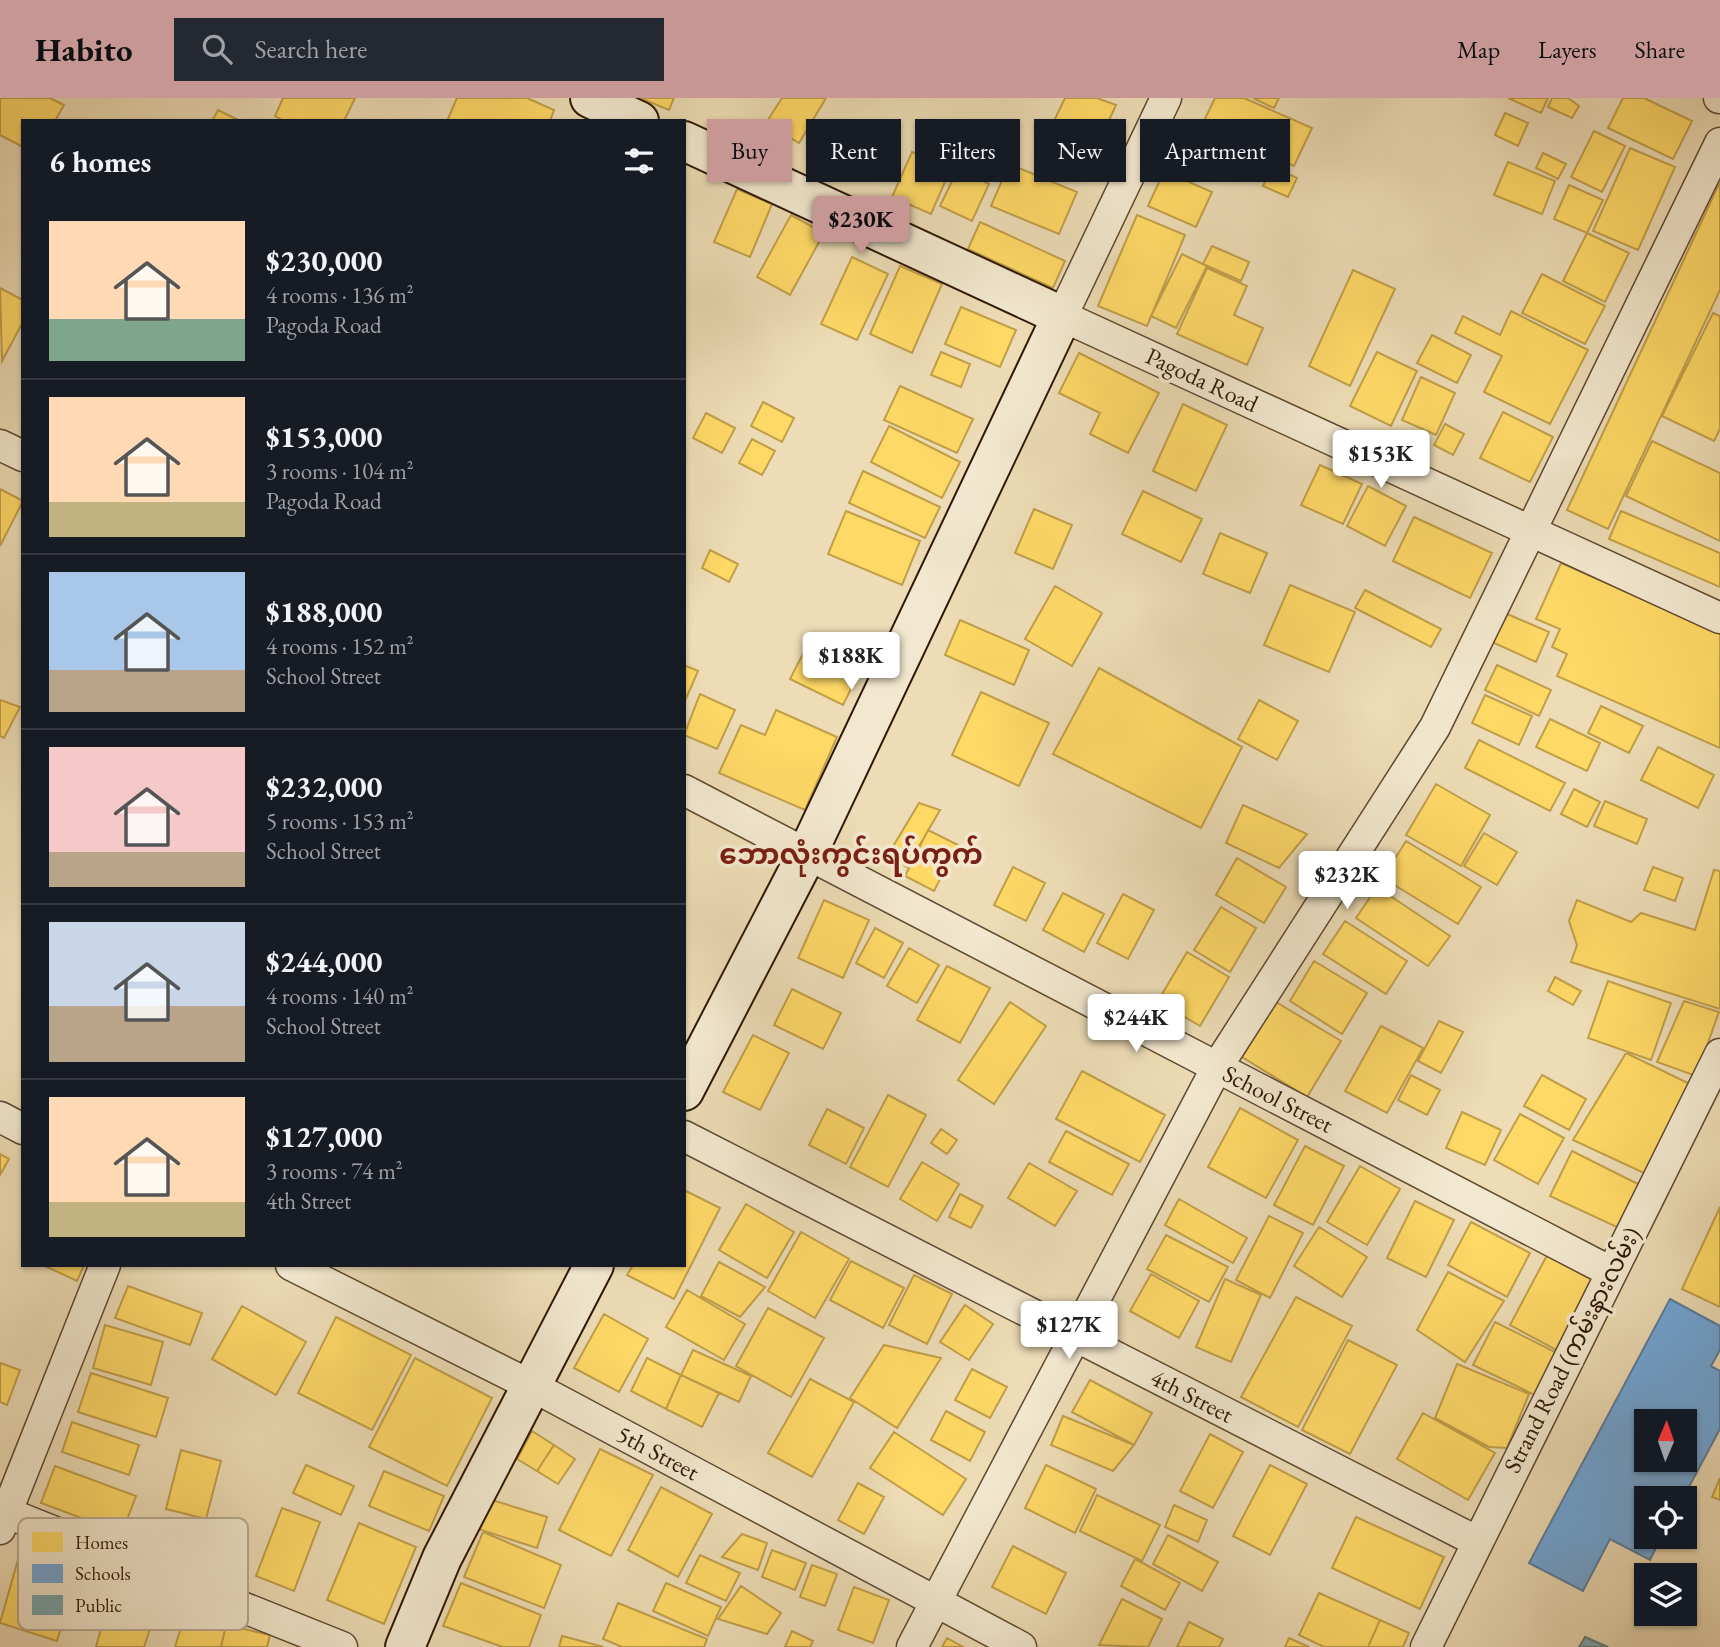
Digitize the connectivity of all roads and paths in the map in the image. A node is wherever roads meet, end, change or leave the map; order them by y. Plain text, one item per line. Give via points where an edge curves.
1 (1166, 98) edge
2 (600, 105) edge
3 (634, 119) edge
4 (686, 142) edge
5 (1720, 143) edge
6 (1062, 316) junction
7 (0, 445) edge
8 (21, 455) edge
9 (1531, 531) junction
10 (1720, 618) edge
11 (686, 791) edge
12 (807, 854) junction
13 (1720, 1054) edge
14 (1217, 1067) junction
15 (686, 1087) edge
16 (0, 1117) edge
17 (21, 1128) edge
18 (686, 1137) edge
19 (105, 1267) edge
20 (295, 1267) edge
21 (593, 1267) edge
22 (1611, 1272) junction
23 (1075, 1336) junction
24 (532, 1386) junction
25 (2, 1517) edge
26 (1476, 1541) junction
27 (934, 1600) junction
28 (248, 1611) edge
29 (342, 1647) edge
30 (405, 1647) edge
31 (912, 1647) edge
32 (1021, 1647) edge
33 (1426, 1647) edge

1 - 6 street
2 - 3 main road
4 - 6 main road, Pagoda Road
5 - 9 street
6 - 9 street, Pagoda Road
6 - 12 main road
7 - 8 street
9 - 10 street, Pagoda Road
9 - 14 street via 1435,727
11 - 12 street, School Street
12 - 14 street, School Street
12 - 15 main road
13 - 22 street, Strand Road (ကမ်းနားလမ်း)
14 - 22 street, School Street
14 - 23 street
16 - 17 street
18 - 23 street, 4th Street
19 - 25 street
20 - 24 street, 5th Street
21 - 24 main road
22 - 26 street, Strand Road (ကမ်းနားလမ်း)
23 - 26 street, 4th Street
23 - 27 street
24 - 27 street, 5th Street
24 - 30 main road via 442,1558
26 - 33 street, Strand Road (ကမ်းနားလမ်း)
27 - 31 street
27 - 32 street, 5th Street
28 - 29 street

